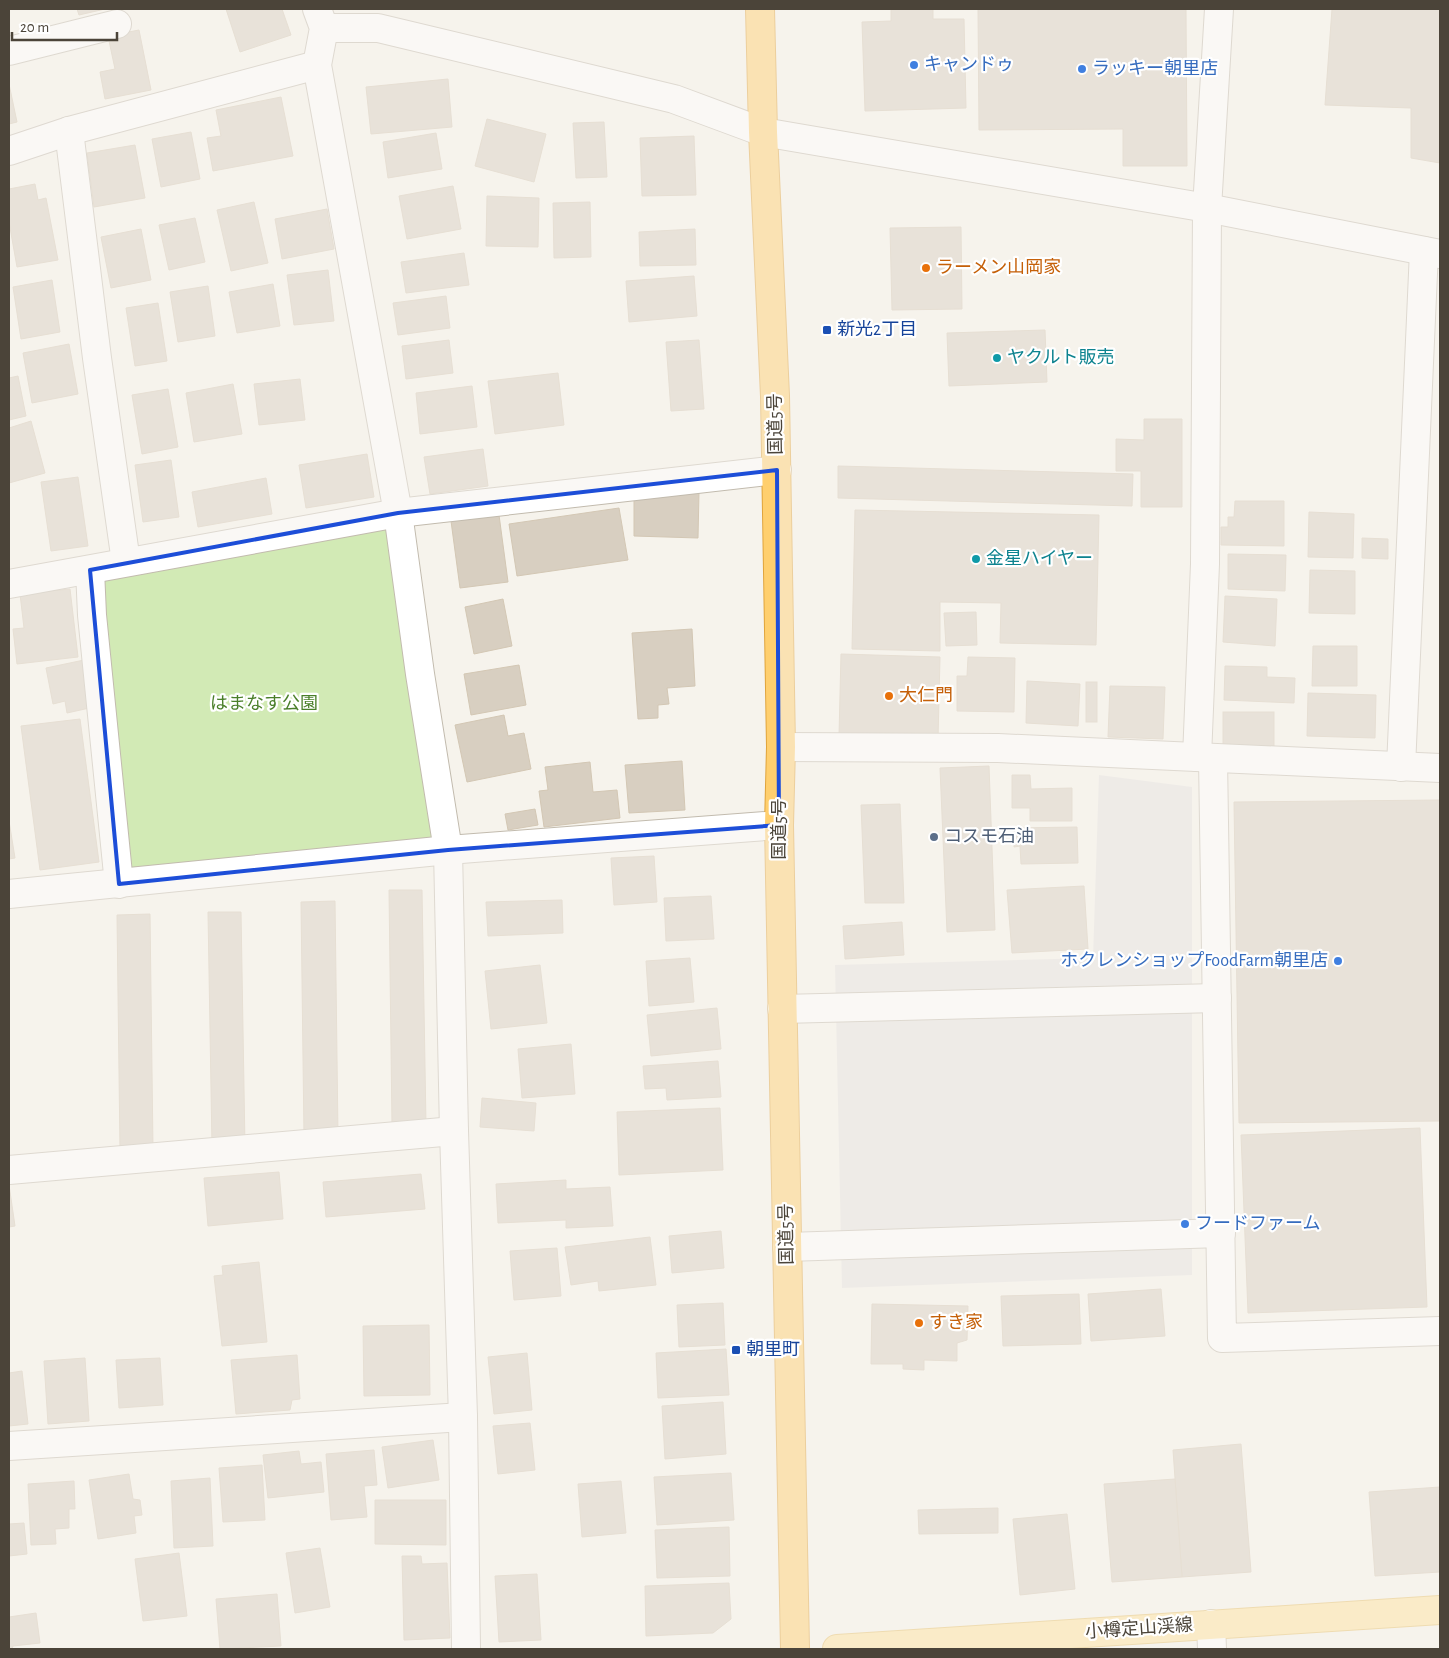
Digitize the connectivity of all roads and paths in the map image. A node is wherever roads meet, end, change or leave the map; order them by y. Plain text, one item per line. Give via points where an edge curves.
1 (760, 9) edge
2 (1219, 9) edge
3 (321, 18) edge
4 (117, 24) dead end
5 (9, 51) edge
6 (317, 65) junction
7 (69, 131) junction
8 (763, 132) junction
9 (9, 151) edge
10 (1207, 208) junction
11 (1432, 253) edge
12 (777, 470) junction
13 (398, 513) junction
14 (126, 562) junction
15 (90, 570) junction
16 (9, 584) edge
17 (782, 747) junction
18 (1205, 757) junction
19 (1402, 766) junction
20 (1440, 768) edge
21 (779, 825) junction
22 (448, 850) junction
23 (118, 884) junction
24 (9, 894) edge
25 (1217, 998) junction
26 (782, 1009) junction
27 (454, 1131) junction
28 (9, 1170) edge
29 (1220, 1233) junction
30 (787, 1247) junction
31 (1440, 1331) edge
32 (464, 1417) junction
33 (9, 1446) edge
34 (1440, 1610) edge
35 (1212, 1637) edge
36 (466, 1649) edge
37 (795, 1649) edge
38 (837, 1649) edge

1 - 8 highway, 国道5号
2 - 10 street
3 - 6 street
3 - 8 street via 388,30 674,99
4 - 5 street
6 - 7 street
6 - 13 street
7 - 9 street
7 - 14 street
8 - 10 street
8 - 12 highway, 国道5号
10 - 11 street
10 - 18 street
11 - 19 street
12 - 13 street
12 - 17 highway, 国道5号
13 - 14 street
13 - 22 street
14 - 15 street
15 - 16 street
15 - 23 street
17 - 18 street via 998,748
17 - 21 highway, 国道5号
18 - 19 street
18 - 25 street
19 - 20 street
21 - 22 street
21 - 26 highway, 国道5号
22 - 23 street
22 - 27 street
23 - 24 street
25 - 26 street
25 - 29 street
26 - 30 highway, 国道5号
27 - 28 street
27 - 32 street
29 - 30 street
29 - 31 street via 1222,1338
30 - 37 highway, 国道5号
32 - 33 street
32 - 36 street
34 - 35 main road, 小樽定山渓線
35 - 38 main road, 小樽定山渓線

